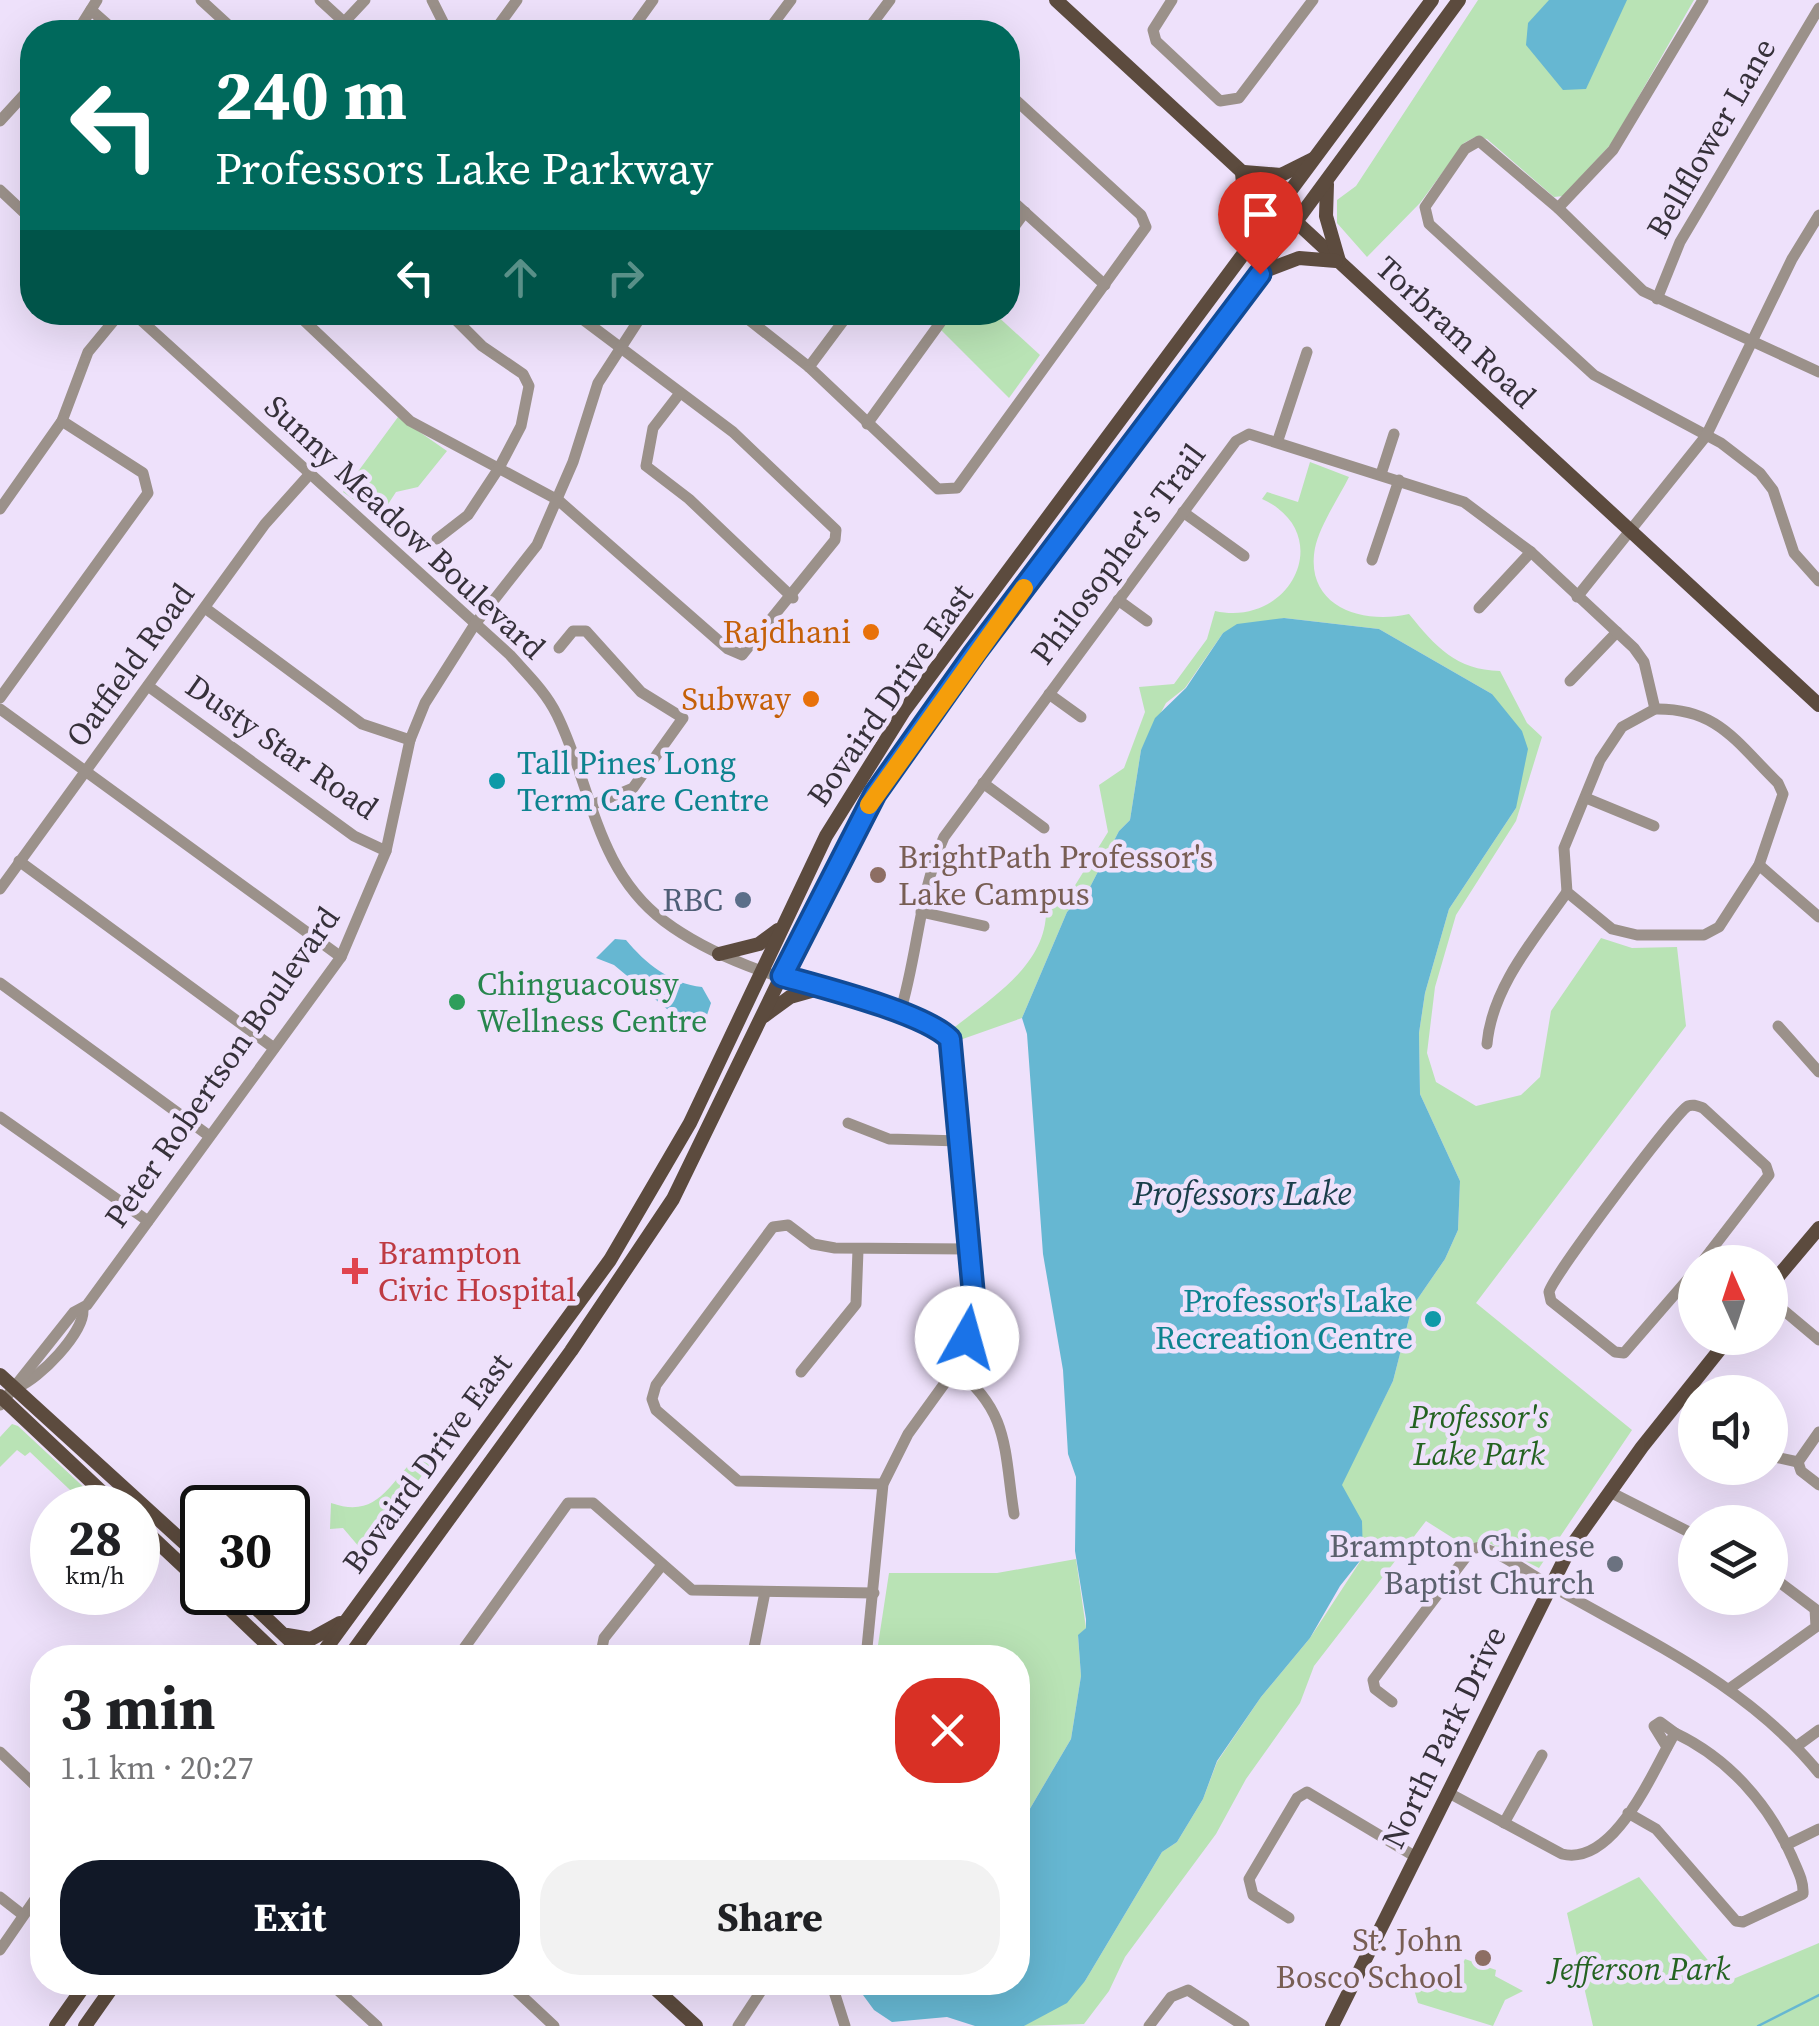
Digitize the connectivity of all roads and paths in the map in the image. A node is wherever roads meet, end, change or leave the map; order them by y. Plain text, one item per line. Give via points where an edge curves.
1 (200, 0) edge
2 (365, 0) edge
3 (1056, 0) edge
4 (1172, 0) edge
5 (1313, 0) edge
6 (1432, 0) edge
7 (1459, 0) edge
8 (1703, 0) edge
9 (1819, 8) edge
10 (221, 20) edge
11 (346, 20) edge
12 (20, 99) edge
13 (1020, 104) edge
14 (0, 121) edge
15 (1322, 153) junction
16 (1242, 172) junction
17 (1328, 184) junction
18 (0, 190) edge
19 (1020, 207) edge
20 (1279, 207) junction
21 (1558, 208) junction
22 (20, 209) edge
23 (1025, 212) junction
24 (1819, 215) edge
25 (1020, 219) edge
26 (1297, 223) junction
27 (1252, 243) junction
28 (1339, 262) junction
29 (1260, 274) junction
30 (1105, 284) junction
31 (1657, 300) junction
32 (111, 325) edge
33 (146, 325) edge
34 (309, 325) edge
35 (461, 325) edge
36 (589, 325) edge
37 (634, 325) edge
38 (762, 325) edge
39 (840, 325) edge
40 (939, 325) edge
41 (1753, 340) junction
42 (617, 348) junction
43 (1308, 352) dead end
44 (808, 367) junction
45 (1819, 372) edge
46 (680, 393) junction
47 (62, 420) junction
48 (867, 424) junction
49 (1394, 434) dead end
50 (1706, 436) junction
51 (1278, 440) junction
52 (499, 468) junction
53 (1381, 474) junction
54 (308, 476) junction
55 (1398, 480) junction
56 (558, 500) junction
57 (0, 509) edge
58 (1184, 512) junction
59 (1630, 531) junction
60 (437, 539) dead end
61 (1531, 552) junction
62 (1244, 556) dead end
63 (1372, 560) dead end
64 (1819, 581) edge
65 (1577, 597) junction
66 (793, 598) junction
67 (1118, 600) junction
68 (205, 608) junction
69 (1479, 608) dead end
70 (1147, 621) dead end
71 (475, 624) junction
72 (1617, 632) junction
73 (559, 648) dead end
74 (1570, 682) dead end
75 (148, 686) junction
76 (1048, 694) junction
77 (0, 698) edge
78 (1819, 705) edge
79 (0, 709) edge
80 (1654, 710) junction
81 (1081, 718) dead end
82 (410, 740) junction
83 (86, 772) junction
84 (983, 782) junction
85 (1586, 798) junction
86 (587, 807) junction
87 (1654, 826) dead end
88 (1044, 828) dead end
89 (386, 852) junction
90 (20, 861) junction
91 (1759, 865) junction
92 (0, 889) edge
93 (1567, 892) junction
94 (921, 912) junction
95 (1819, 918) edge
96 (782, 926) junction
97 (984, 926) dead end
98 (718, 954) junction
99 (341, 957) junction
100 (762, 970) junction
101 (782, 976) junction
102 (0, 982) edge
103 (822, 988) junction
104 (900, 1013) junction
105 (764, 1016) junction
106 (1778, 1026) dead end
107 (1487, 1044) dead end
108 (274, 1048) junction
109 (1819, 1072) edge
110 (0, 1117) edge
111 (848, 1123) dead end
112 (208, 1135) junction
113 (960, 1140) junction
114 (148, 1221) junction
115 (1819, 1228) edge
116 (1716, 1245) edge
117 (969, 1249) junction
118 (858, 1250) junction
119 (1788, 1265) edge
120 (1678, 1291) edge
121 (1788, 1315) edge
122 (1819, 1340) edge
123 (1716, 1355) edge
124 (955, 1369) junction
125 (801, 1372) dead end
126 (0, 1375) edge
127 (8, 1395) edge
128 (1819, 1432) edge
129 (1788, 1460) edge
130 (1798, 1462) junction
131 (882, 1484) junction
132 (96, 1485) edge
133 (1819, 1485) edge
134 (1610, 1492) junction
135 (1014, 1514) dead end
136 (1678, 1526) edge
137 (180, 1540) edge
138 (160, 1545) edge
139 (180, 1563) edge
140 (662, 1565) junction
141 (1549, 1585) junction
142 (1788, 1588) edge
143 (765, 1592) junction
144 (874, 1593) junction
145 (236, 1615) edge
146 (264, 1615) edge
147 (346, 1620) junction
148 (282, 1632) junction
149 (267, 1645) edge
150 (295, 1645) edge
151 (328, 1645) edge
152 (358, 1645) edge
153 (466, 1645) edge
154 (603, 1645) edge
155 (755, 1645) edge
156 (868, 1645) edge
157 (1729, 1689) junction
158 (1392, 1702) dead end
159 (1819, 1730) edge
160 (1675, 1733) junction
161 (1797, 1746) junction
162 (1667, 1747) junction
163 (0, 1752) edge
164 (1542, 1755) dead end
165 (1819, 1773) edge
166 (30, 1781) edge
167 (1447, 1792) junction
168 (1628, 1814) junction
169 (1504, 1822) junction
170 (1819, 1829) edge
171 (1786, 1845) junction
172 (1416, 1857) junction
173 (0, 1897) edge
174 (30, 1905) edge
175 (23, 1915) junction
176 (1289, 1918) dead end
177 (0, 1950) edge
178 (79, 1995) edge
179 (107, 1995) edge
180 (344, 1995) edge
181 (521, 1995) edge
182 (662, 1995) edge
183 (758, 1995) edge
184 (835, 1995) edge
185 (56, 2026) edge
186 (85, 2026) edge
187 (377, 2026) edge
188 (554, 2026) edge
189 (696, 2026) edge
190 (738, 2026) edge
191 (845, 2026) edge
192 (1148, 2026) edge
193 (1244, 2026) edge
194 (1332, 2026) edge

1 - 10 street
2 - 11 street
3 - 16 main road, Torbram Road
4 - 5 street via 1156,23 1156,41 1230,102
6 - 15 main road, Bovaird Drive East
7 - 17 main road, Bovaird Drive East
8 - 21 street via 1614,150
9 - 31 street, Bellflower Lane via 1680,242
12 - 14 street
13 - 30 street via 1142,214 1146,228 1139,242
15 - 16 main road via 1281,175
15 - 20 main road, Bovaird Drive East
16 - 20 main road, Torbram Road
16 - 27 main road via 1252,205
17 - 26 main road, Bovaird Drive East
17 - 28 main road via 1326,216
18 - 22 street
19 - 23 street
20 - 26 main road, Torbram Road
20 - 27 main road, Bovaird Drive East
21 - 31 street
21 - 50 street via 1479,141 1465,149 1425,207 1430,224 1594,376
23 - 25 street
23 - 30 street
24 - 41 street
26 - 28 main road, Torbram Road
26 - 29 main road, Bovaird Drive East
27 - 96 main road, Bovaird Drive East via 904,711 834,823
28 - 29 main road via 1299,258
28 - 59 main road, Torbram Road
29 - 101 main road, Bovaird Drive East via 885,779
30 - 48 street via 957,488 938,490
31 - 41 street
32 - 47 street via 88,352
33 - 54 street, Sunny Meadow Boulevard
34 - 52 street via 410,421
35 - 52 street via 528,378 521,426
36 - 42 street
37 - 42 street, Peter Robertson Boulevard
38 - 44 street
39 - 44 street
40 - 48 street
41 - 45 street
41 - 50 street
42 - 46 street
42 - 56 street, Peter Robertson Boulevard via 598,383
43 - 51 street
44 - 48 street
46 - 66 street via 654,428 646,466
46 - 66 street via 832,522 835,540
47 - 57 street
47 - 77 street via 143,474 148,493
49 - 53 street
50 - 59 street
50 - 64 street via 1760,473 1773,490 1794,553
51 - 53 street, Philosopher's Trail
51 - 58 street, Philosopher's Trail via 1249,434 1236,440
52 - 56 street
52 - 60 street via 468,515
53 - 55 street, Philosopher's Trail
54 - 68 street, Oatfield Road
54 - 71 street, Sunny Meadow Boulevard
55 - 61 street, Philosopher's Trail via 1464,502
55 - 63 street
56 - 66 street via 742,655
56 - 71 street, Peter Robertson Boulevard via 537,544
58 - 62 street
58 - 67 street, Philosopher's Trail
59 - 65 street
59 - 78 main road, Torbram Road
61 - 65 street, Philosopher's Trail
61 - 69 street
65 - 72 street, Philosopher's Trail
67 - 70 street
67 - 76 street, Philosopher's Trail
68 - 75 street, Oatfield Road
68 - 82 street via 362,724
71 - 82 street, Peter Robertson Boulevard via 425,703
71 - 86 street, Sunny Meadow Boulevard via 556,712
72 - 74 street
72 - 80 street, Philosopher's Trail via 1644,662
73 - 86 street via 573,631 586,631 641,692 683,718 633,788
75 - 83 street, Oatfield Road
75 - 89 street, Dusty Star Road via 354,836
76 - 81 street
76 - 84 street, Philosopher's Trail
79 - 83 street
80 - 85 street via 1610,740
80 - 91 street via 1702,713 1778,783 1782,803
82 - 89 street, Peter Robertson Boulevard
83 - 90 street, Oatfield Road
83 - 99 street
84 - 88 street
84 - 94 street, Philosopher's Trail via 944,837
85 - 87 street
85 - 93 street via 1564,848
86 - 98 street, Sunny Meadow Boulevard via 632,891
89 - 99 street, Peter Robertson Boulevard
90 - 92 street, Oatfield Road
90 - 108 street
91 - 93 street via 1718,927 1704,935 1612,929
91 - 95 street
93 - 107 street via 1520,960 1489,1024
94 - 97 street
94 - 104 street, Philosopher's Trail
96 - 98 main road via 759,944
96 - 100 main road, Bovaird Drive East
98 - 100 street, Sunny Meadow Boulevard
99 - 108 street, Peter Robertson Boulevard
100 - 101 street, Sunny Meadow Boulevard
100 - 147 main road, Bovaird Drive East via 682,1138 610,1260
101 - 103 street, Sunny Meadow Boulevard
101 - 105 main road, Bovaird Drive East
102 - 112 street
103 - 104 street, Sunny Meadow Boulevard
103 - 105 main road via 790,997
104 - 113 street, Sunny Meadow Boulevard via 950,1039
105 - 152 main road, Bovaird Drive East via 712,1127 640,1252
106 - 109 street
108 - 112 street, Peter Robertson Boulevard
110 - 114 street
111 - 113 street via 889,1139
112 - 114 street, Peter Robertson Boulevard
113 - 117 street
114 - 127 street, Peter Robertson Boulevard via 58,1354 32,1382
115 - 119 main road
116 - 120 street via 1769,1175 1694,1105 1659,1140 1549,1292 1551,1301 1624,1354
117 - 118 street
117 - 124 street via 973,1290
118 - 125 street via 856,1304
118 - 131 street via 814,1244 788,1225 772,1227 652,1399 656,1410 738,1482
121 - 122 street
123 - 134 main road, North Park Drive
124 - 131 street
124 - 135 street via 997,1412
126 - 127 main road
127 - 132 main road
127 - 137 main road
128 - 130 street
129 - 130 street
130 - 133 street
131 - 144 street
134 - 136 street
134 - 141 main road, North Park Drive
138 - 139 main road
140 - 143 street via 692,1590
140 - 153 street via 593,1503 568,1503
140 - 154 street
141 - 157 street
141 - 158 street via 1487,1549 1472,1549 1372,1680
141 - 167 main road, North Park Drive
142 - 157 street via 1816,1609 1816,1627
143 - 144 street
143 - 155 street
144 - 156 street
145 - 149 main road
146 - 148 main road
147 - 148 main road via 311,1638
147 - 151 main road, Bovaird Drive East
148 - 150 main road
157 - 161 street
159 - 161 street
160 - 162 street
160 - 162 street via 1660,1722 1654,1726
160 - 171 street via 1731,1770 1761,1802
161 - 165 street
162 - 168 street
163 - 166 street
164 - 169 street
167 - 169 street
167 - 172 main road, North Park Drive
168 - 169 street via 1612,1840 1571,1856
168 - 171 street via 1656,1829 1736,1920 1804,1894
170 - 171 street
172 - 176 street via 1307,1792 1249,1879 1253,1895
172 - 194 main road, North Park Drive
173 - 175 street
174 - 175 street
175 - 177 street
178 - 185 main road
179 - 186 main road
180 - 187 street
181 - 188 street
182 - 189 main road
183 - 190 street
184 - 191 street
192 - 193 street via 1172,1997 1188,1990

